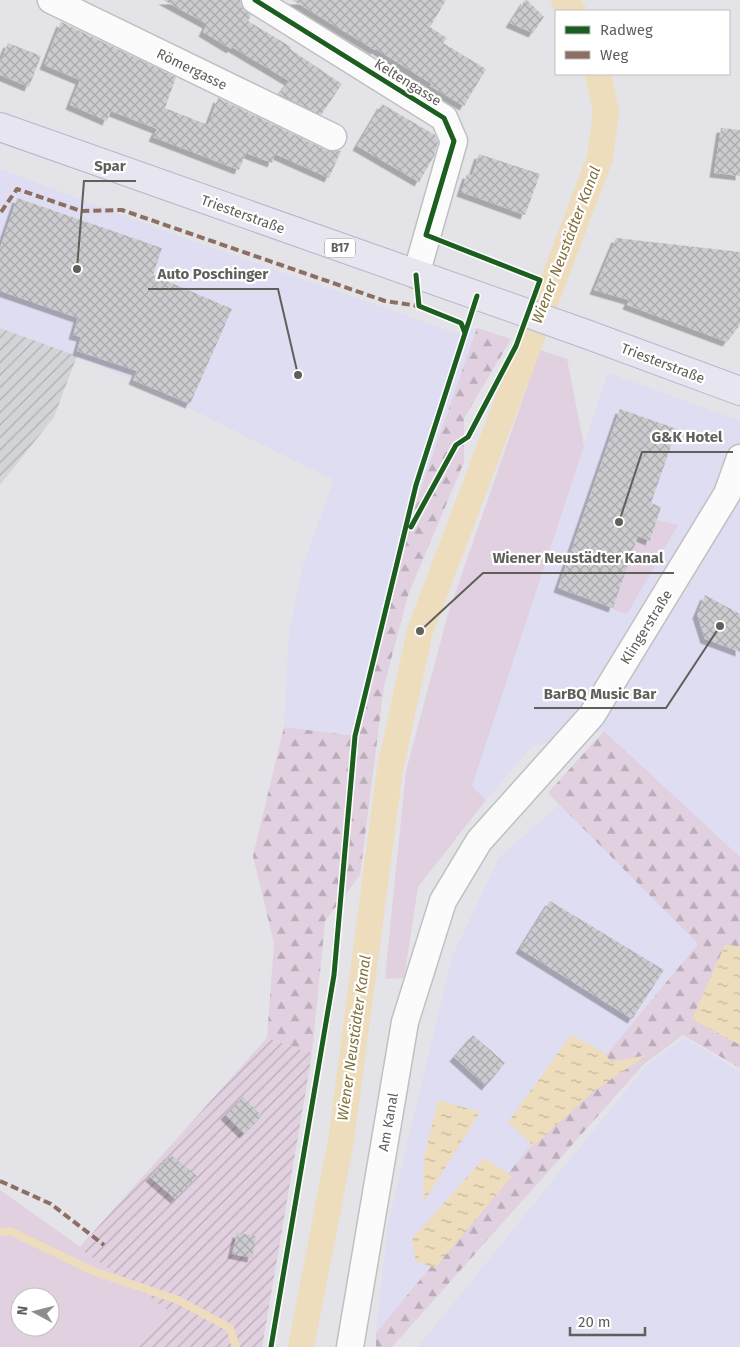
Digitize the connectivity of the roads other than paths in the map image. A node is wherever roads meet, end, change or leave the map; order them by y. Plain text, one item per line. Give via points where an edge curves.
1 (51, 0) edge
2 (255, 0) edge
3 (0, 127) edge
4 (332, 137) dead end
5 (416, 275) junction
6 (740, 392) edge
7 (740, 458) edge
8 (442, 901) joint
9 (350, 1347) edge

1 - 4 street, Römergasse
2 - 5 street, Keltengasse via 444,118 454,141
3 - 5 main road, Triesterstraße / B17
5 - 6 main road, Triesterstraße / B17
7 - 8 street, Klingerstraße via 727,494 592,715 479,841
8 - 9 street, Am Kanal via 405,1022

